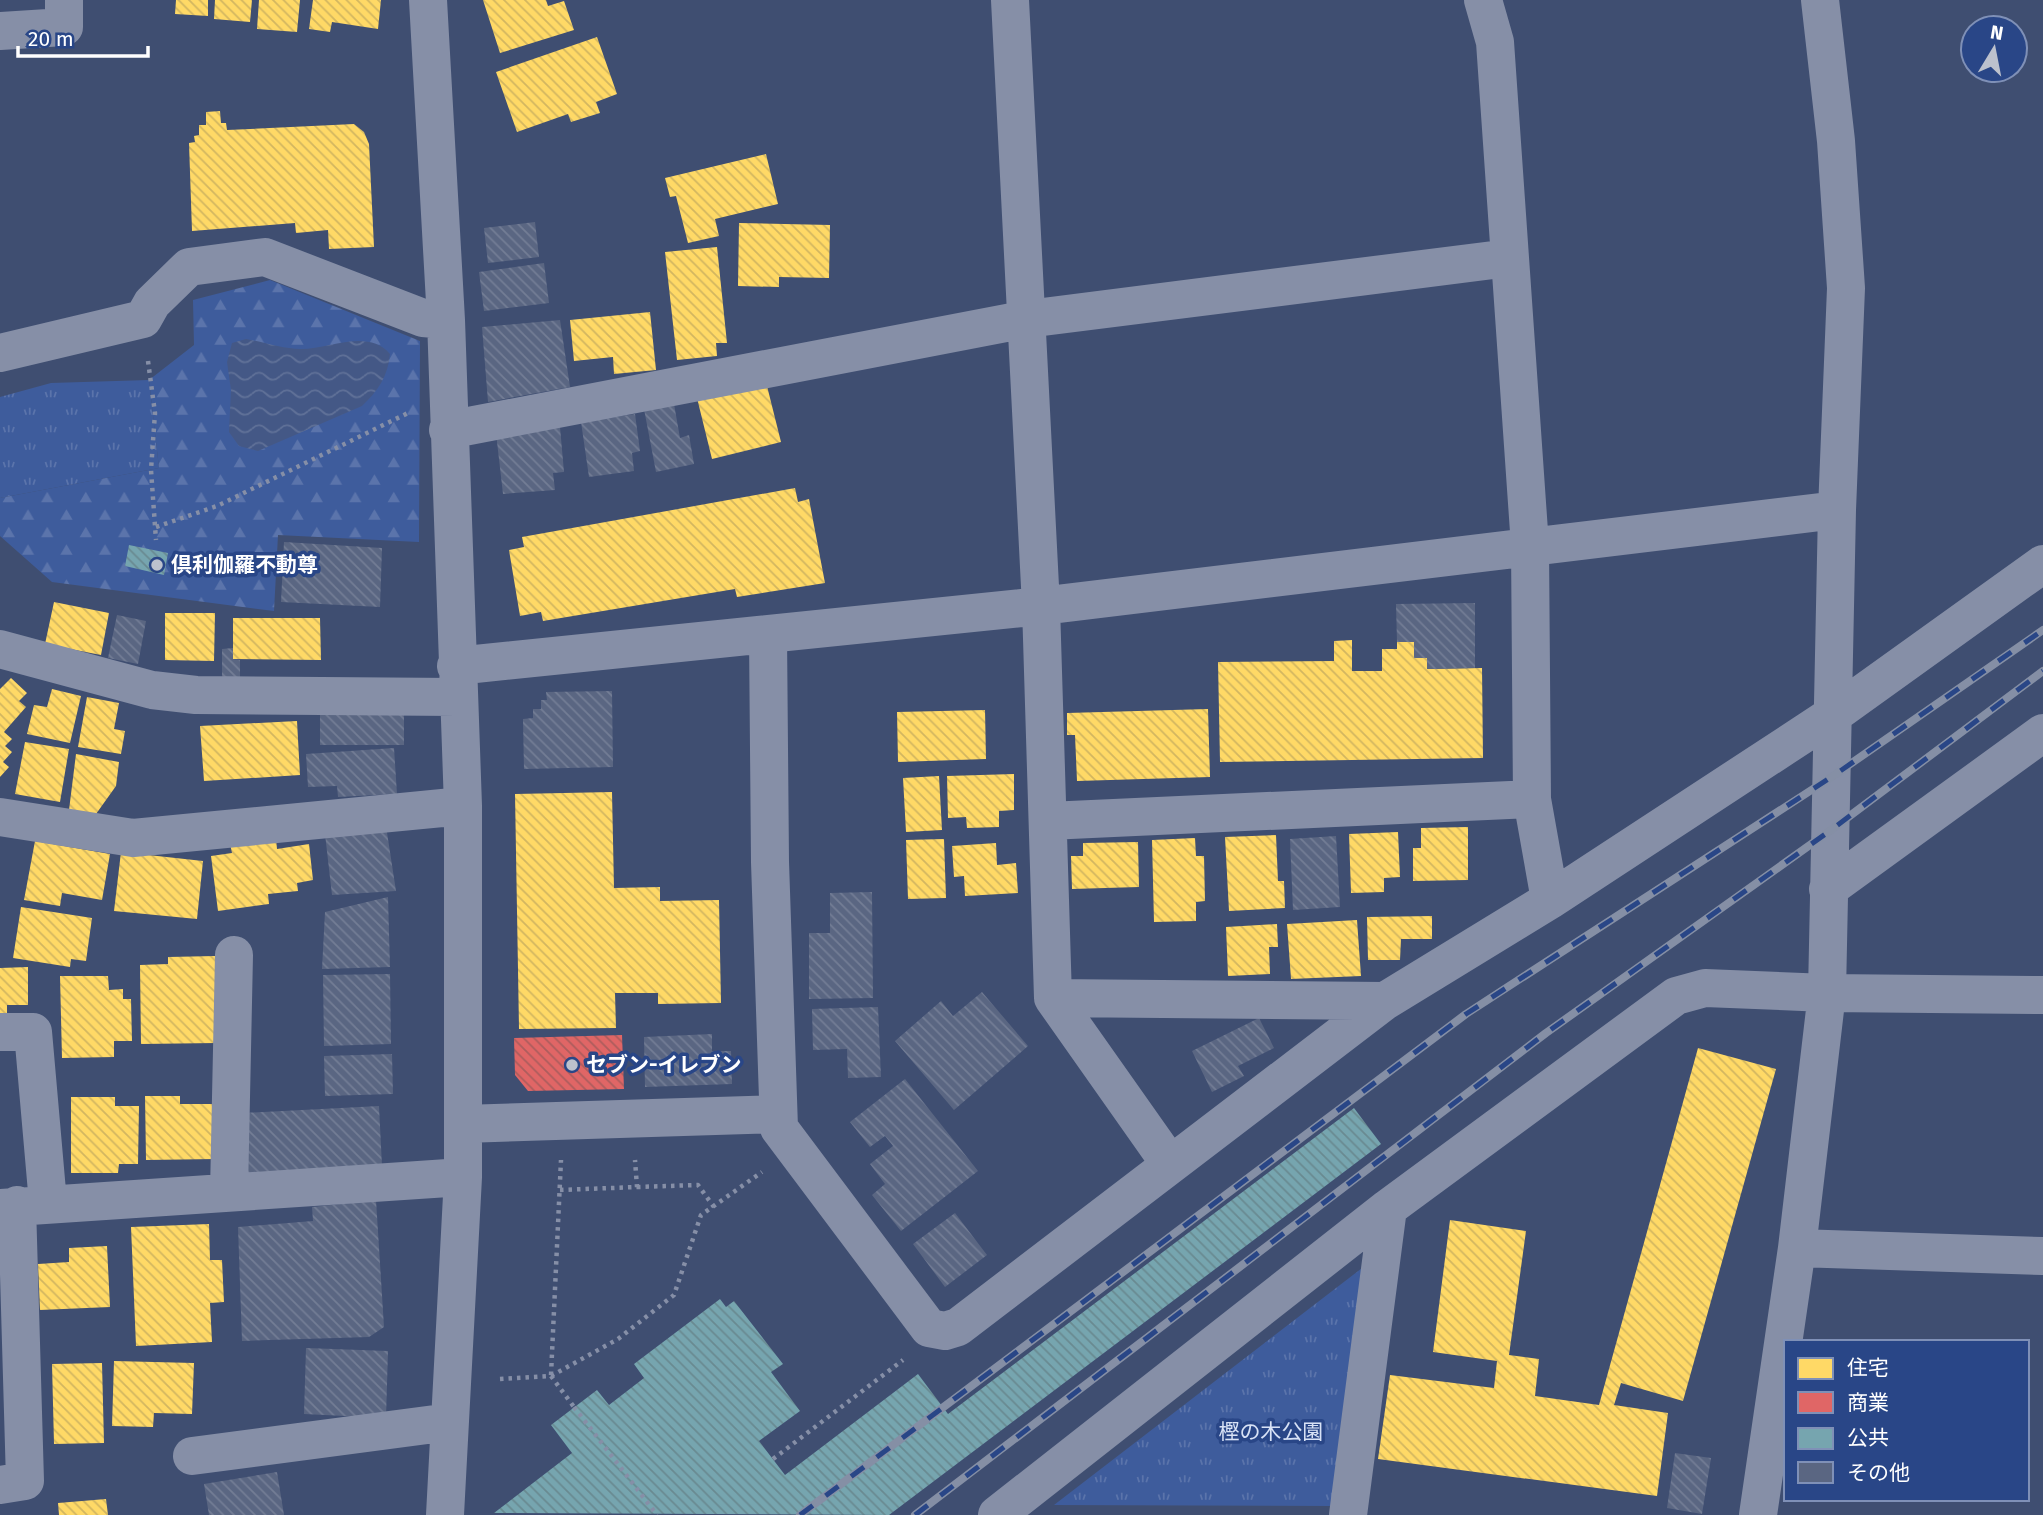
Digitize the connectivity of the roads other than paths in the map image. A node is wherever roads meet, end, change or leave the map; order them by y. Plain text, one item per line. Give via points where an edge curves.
1 (64, 0) edge
2 (428, 0) edge
3 (1010, 0) edge
4 (1483, 0) edge
5 (1825, 1) edge
6 (0, 31) edge
7 (1509, 258) junction
8 (1027, 319) junction
9 (446, 320) junction
10 (0, 351) edge
11 (448, 430) junction
12 (1837, 510) junction
13 (1530, 546) junction
14 (2043, 564) edge
15 (1041, 606) junction
16 (768, 634) junction
17 (0, 649) edge
18 (457, 681) junction
19 (1834, 714) junction
20 (2043, 733) edge
21 (1532, 799) junction
22 (463, 806) junction
23 (0, 817) edge
24 (1048, 821) junction
25 (1828, 889) junction
26 (1550, 900) junction
27 (234, 955) dead end
28 (1827, 993) junction
29 (2043, 996) edge
30 (1053, 998) junction
31 (1385, 1001) junction
32 (0, 1032) edge
33 (778, 1114) junction
34 (463, 1124) junction
35 (1170, 1164) junction
36 (463, 1177) junction
37 (229, 1192) junction
38 (22, 1205) edge
39 (1388, 1208) junction
40 (1797, 1248) junction
41 (2043, 1255) edge
42 (450, 1422) junction
43 (192, 1456) dead end
44 (0, 1485) edge
45 (445, 1515) edge
46 (997, 1515) edge
47 (1348, 1515) edge
48 (1758, 1515) edge

1 - 6 street via 64,27
2 - 9 street
3 - 8 street
4 - 7 street via 1495,43
5 - 12 street via 1846,288
7 - 8 street
7 - 13 street
8 - 11 street
8 - 15 street
9 - 10 street via 423,318 265,257 189,267 152,303 143,319
9 - 11 street
11 - 18 street
12 - 13 street
12 - 19 street
13 - 15 street
13 - 21 street
14 - 19 street
15 - 16 street
15 - 24 street
16 - 18 street
16 - 33 street
17 - 18 street via 152,690 195,695
18 - 22 street
19 - 25 street
19 - 26 street
20 - 25 street
21 - 24 street
21 - 26 street
22 - 23 street via 133,838
22 - 34 street
24 - 30 street
25 - 28 street
26 - 31 street
27 - 37 street
28 - 29 street
28 - 39 street via 1705,988 1676,996
28 - 40 street
30 - 31 street
30 - 35 street
31 - 35 street
32 - 38 street via 33,1032
33 - 34 street
33 - 35 street via 779,1128 929,1328 945,1331 958,1327
34 - 36 street
36 - 37 street
36 - 42 street
37 - 38 street
38 - 44 street via 25,1481
39 - 46 street
39 - 47 street
40 - 41 street
40 - 48 street
42 - 43 street
42 - 45 street

